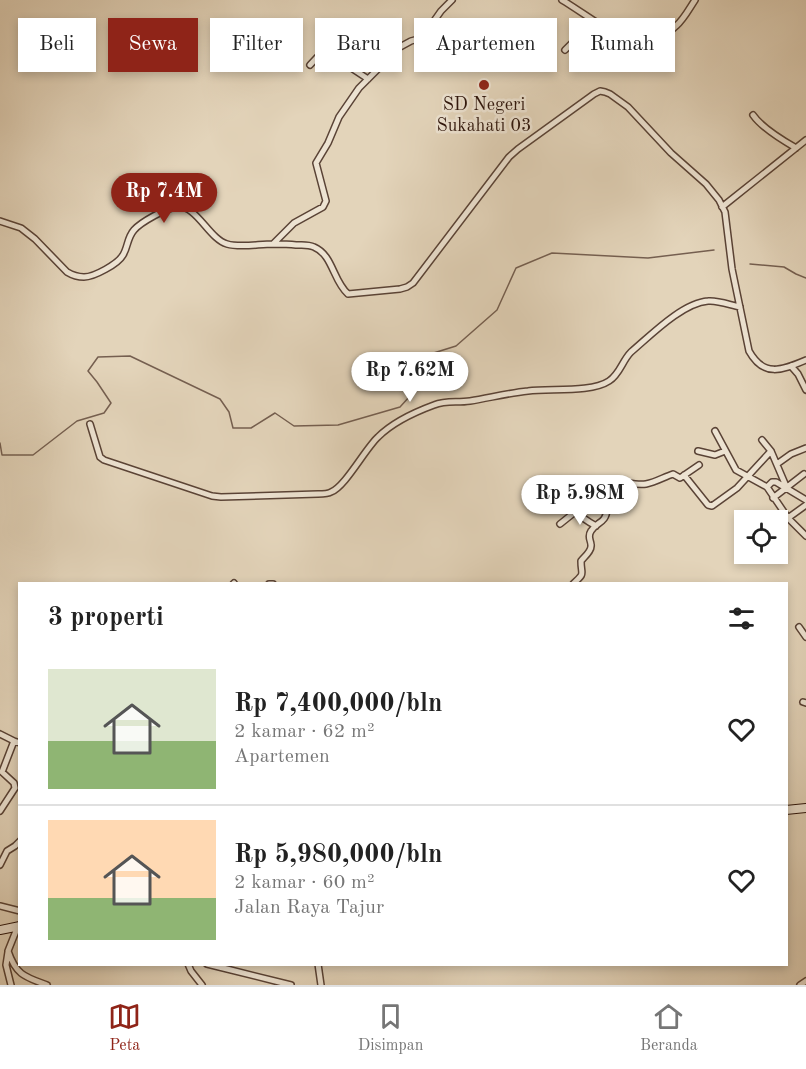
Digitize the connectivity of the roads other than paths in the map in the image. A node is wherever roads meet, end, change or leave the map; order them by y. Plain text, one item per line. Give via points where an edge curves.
1 (452, 0) edge
2 (562, 0) edge
3 (695, 0) edge
4 (589, 18) edge
5 (675, 27) edge
6 (569, 46) edge
7 (565, 50) dead end
8 (310, 65) dead end
9 (368, 78) junction
10 (753, 115) dead end
11 (806, 140) edge
12 (796, 148) junction
13 (722, 207) junction
14 (0, 221) edge
15 (273, 244) junction
16 (740, 307) junction
17 (806, 360) edge
18 (791, 366) junction
19 (806, 390) edge
20 (90, 424) dead end
21 (715, 431) dead end
22 (762, 440) dead end
23 (806, 448) edge
24 (725, 450) junction
25 (698, 451) dead end
26 (771, 451) junction
27 (777, 464) junction
28 (699, 465) dead end
29 (804, 474) dead end
30 (684, 475) junction
31 (749, 477) junction
32 (560, 486) dead end
33 (767, 487) junction
34 (787, 488) junction
35 (773, 498) junction
36 (806, 500) edge
37 (806, 505) edge
38 (782, 510) edge
39 (575, 512) junction
40 (788, 518) joint
41 (560, 524) dead end
42 (596, 526) junction
43 (806, 536) edge
44 (575, 582) edge
45 (799, 627) dead end
46 (806, 638) edge
47 (0, 734) edge
48 (17, 742) edge
49 (806, 808) edge
50 (788, 810) edge
51 (0, 811) edge
52 (18, 843) edge
53 (2, 852) edge
54 (0, 865) edge
55 (0, 906) edge
56 (18, 910) edge
57 (18, 926) edge
58 (18, 928) edge
59 (0, 930) edge
60 (8, 951) junction
61 (189, 966) edge
62 (215, 966) edge
63 (318, 966) edge
64 (806, 981) edge
65 (11, 985) edge
66 (47, 985) edge
67 (202, 985) edge
68 (291, 985) edge
69 (321, 985) edge
70 (800, 985) edge

1 - 9 street via 422,38 400,47
2 - 4 street
3 - 5 street
6 - 7 street
8 - 9 street via 324,50
9 - 15 street via 339,117 316,163 326,201 323,207 294,223
10 - 12 street
11 - 12 street
12 - 13 street
13 - 15 street via 706,184 628,107 600,91 509,157 408,287 351,295 317,248
13 - 16 street
14 - 15 street via 21,228 67,272 84,278 120,260 136,227 180,206 186,207 228,245
16 - 18 street via 749,351 755,360 769,369
16 - 20 street via 709,300 682,311 631,352 617,375 598,386 527,391 432,405 392,425 378,437 341,486 332,492 213,496 105,460 100,457
17 - 18 street
18 - 19 street
21 - 24 street
22 - 26 street
23 - 27 street
24 - 25 street via 715,455
24 - 31 street via 736,470
26 - 27 street
26 - 31 street
27 - 34 street
28 - 30 street
29 - 34 street
30 - 31 street via 711,506
30 - 42 street via 679,478 673,474 644,484 610,481 600,485 598,491 608,512 606,519
31 - 33 street
32 - 39 street
33 - 34 street via 776,482
33 - 35 street
34 - 35 street
34 - 36 street
35 - 38 street
37 - 40 street
39 - 41 street
39 - 42 street
40 - 43 street
42 - 44 street via 589,535 591,549 581,561 582,576
45 - 46 street
47 - 48 street
48 - 51 street via 2,772 15,788
49 - 50 main road
52 - 53 street
53 - 54 street
55 - 56 street
57 - 59 main road
58 - 60 street
60 - 65 street via 6,965
60 - 66 street via 25,977
61 - 67 street
62 - 68 street
63 - 69 street
64 - 70 street

